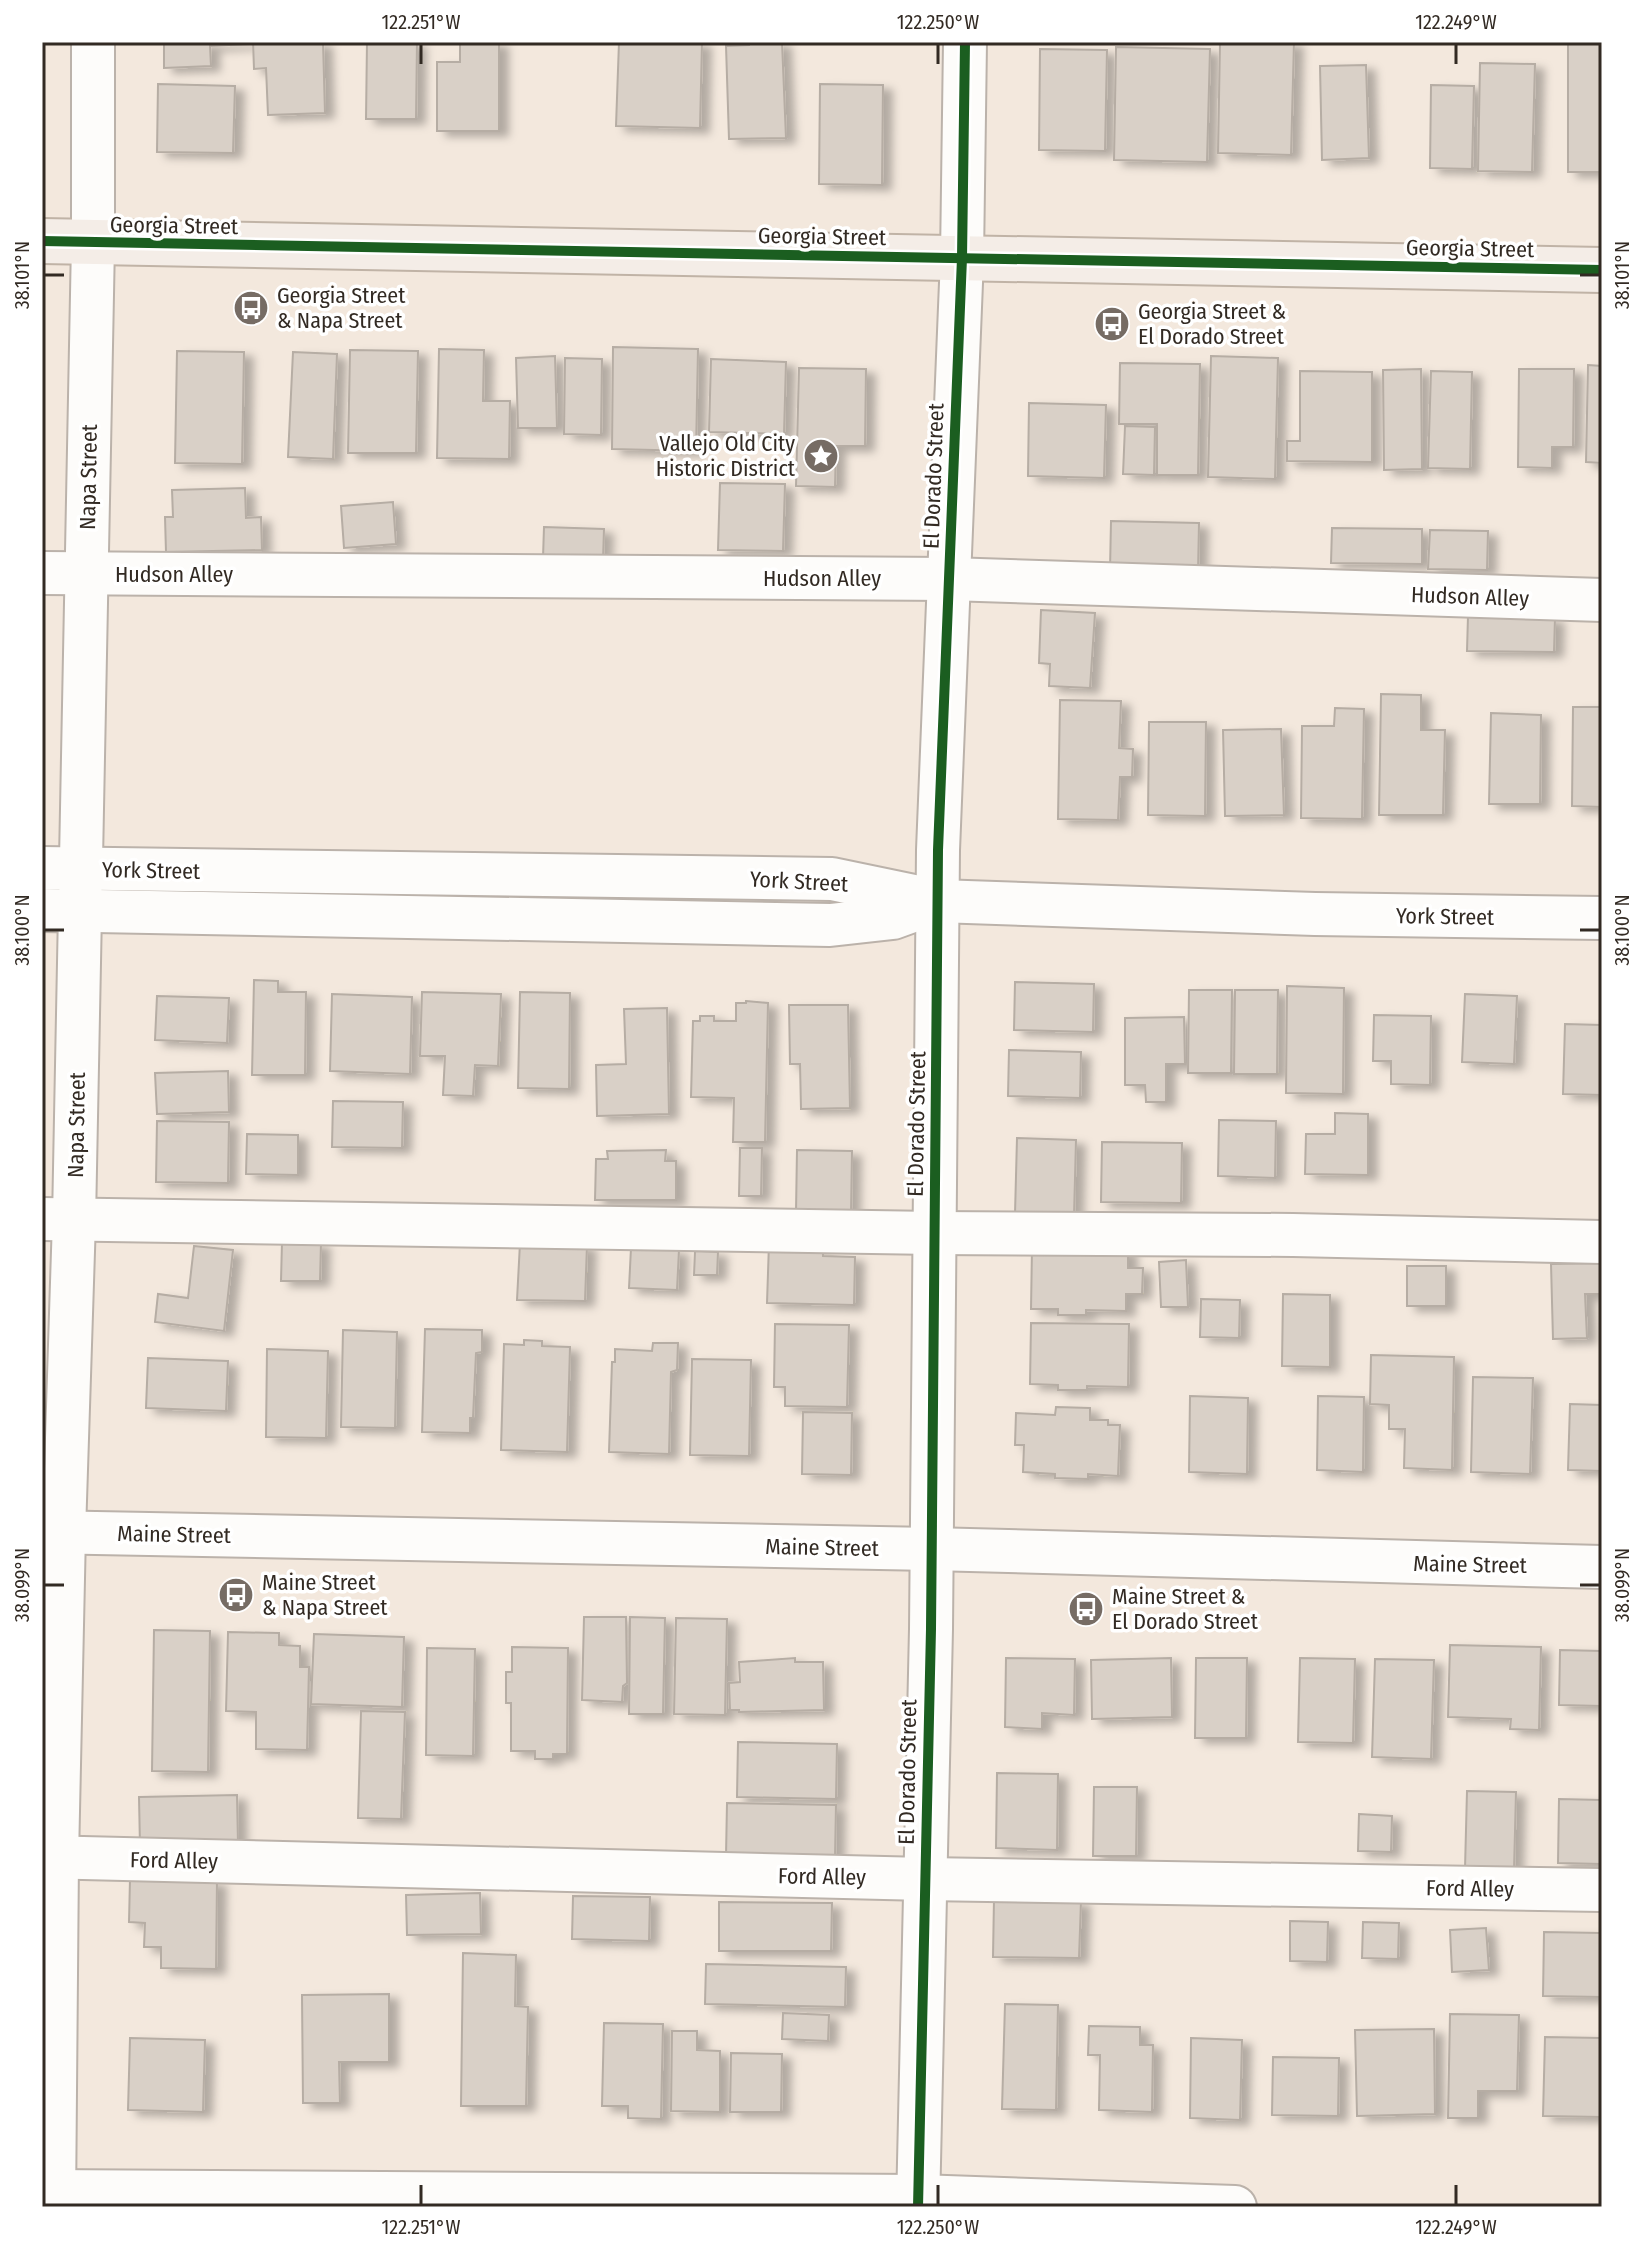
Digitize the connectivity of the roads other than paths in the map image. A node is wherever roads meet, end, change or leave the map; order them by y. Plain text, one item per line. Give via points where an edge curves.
1 (93, 42) edge
2 (965, 42) edge
3 (42, 241) edge
4 (93, 243) junction
5 (962, 258) junction
6 (1602, 270) edge
7 (42, 573) edge
8 (86, 574) junction
9 (949, 579) junction
10 (1602, 600) edge
11 (61, 869) edge
12 (938, 901) junction
13 (60, 910) edge
14 (1602, 918) edge
15 (58, 1219) edge
16 (934, 1233) junction
17 (1602, 1242) edge
18 (53, 1532) edge
19 (931, 1549) junction
20 (1602, 1567) edge
21 (49, 1858) edge
22 (925, 1879) junction
23 (1602, 1890) edge
24 (50, 2196) edge
25 (918, 2202) edge
26 (1235, 2207) edge

1 - 4 street, Napa Street
2 - 5 street, El Dorado Street
3 - 4 main road, Georgia Street
4 - 5 main road, Georgia Street
4 - 8 street, Napa Street
5 - 6 main road, Georgia Street
5 - 9 street, El Dorado Street
7 - 8 street, Hudson Alley
8 - 9 street, Hudson Alley
8 - 11 street, Napa Street
9 - 10 street, Hudson Alley
9 - 12 street, El Dorado Street
11 - 12 street, York Street via 832,879
11 - 13 street, Napa Street
12 - 13 street via 893,918 830,925
12 - 14 street, York Street
12 - 16 street, El Dorado Street
13 - 15 street, Napa Street
15 - 16 street
15 - 18 street, Napa Street
16 - 17 street
16 - 19 street, El Dorado Street
18 - 19 street, Maine Street
18 - 21 street, Napa Street
19 - 20 street, Maine Street
19 - 22 street, El Dorado Street
21 - 22 street, Ford Alley
21 - 24 street, Napa Street
22 - 23 street, Ford Alley
22 - 25 street, El Dorado Street
24 - 25 street
25 - 26 street

